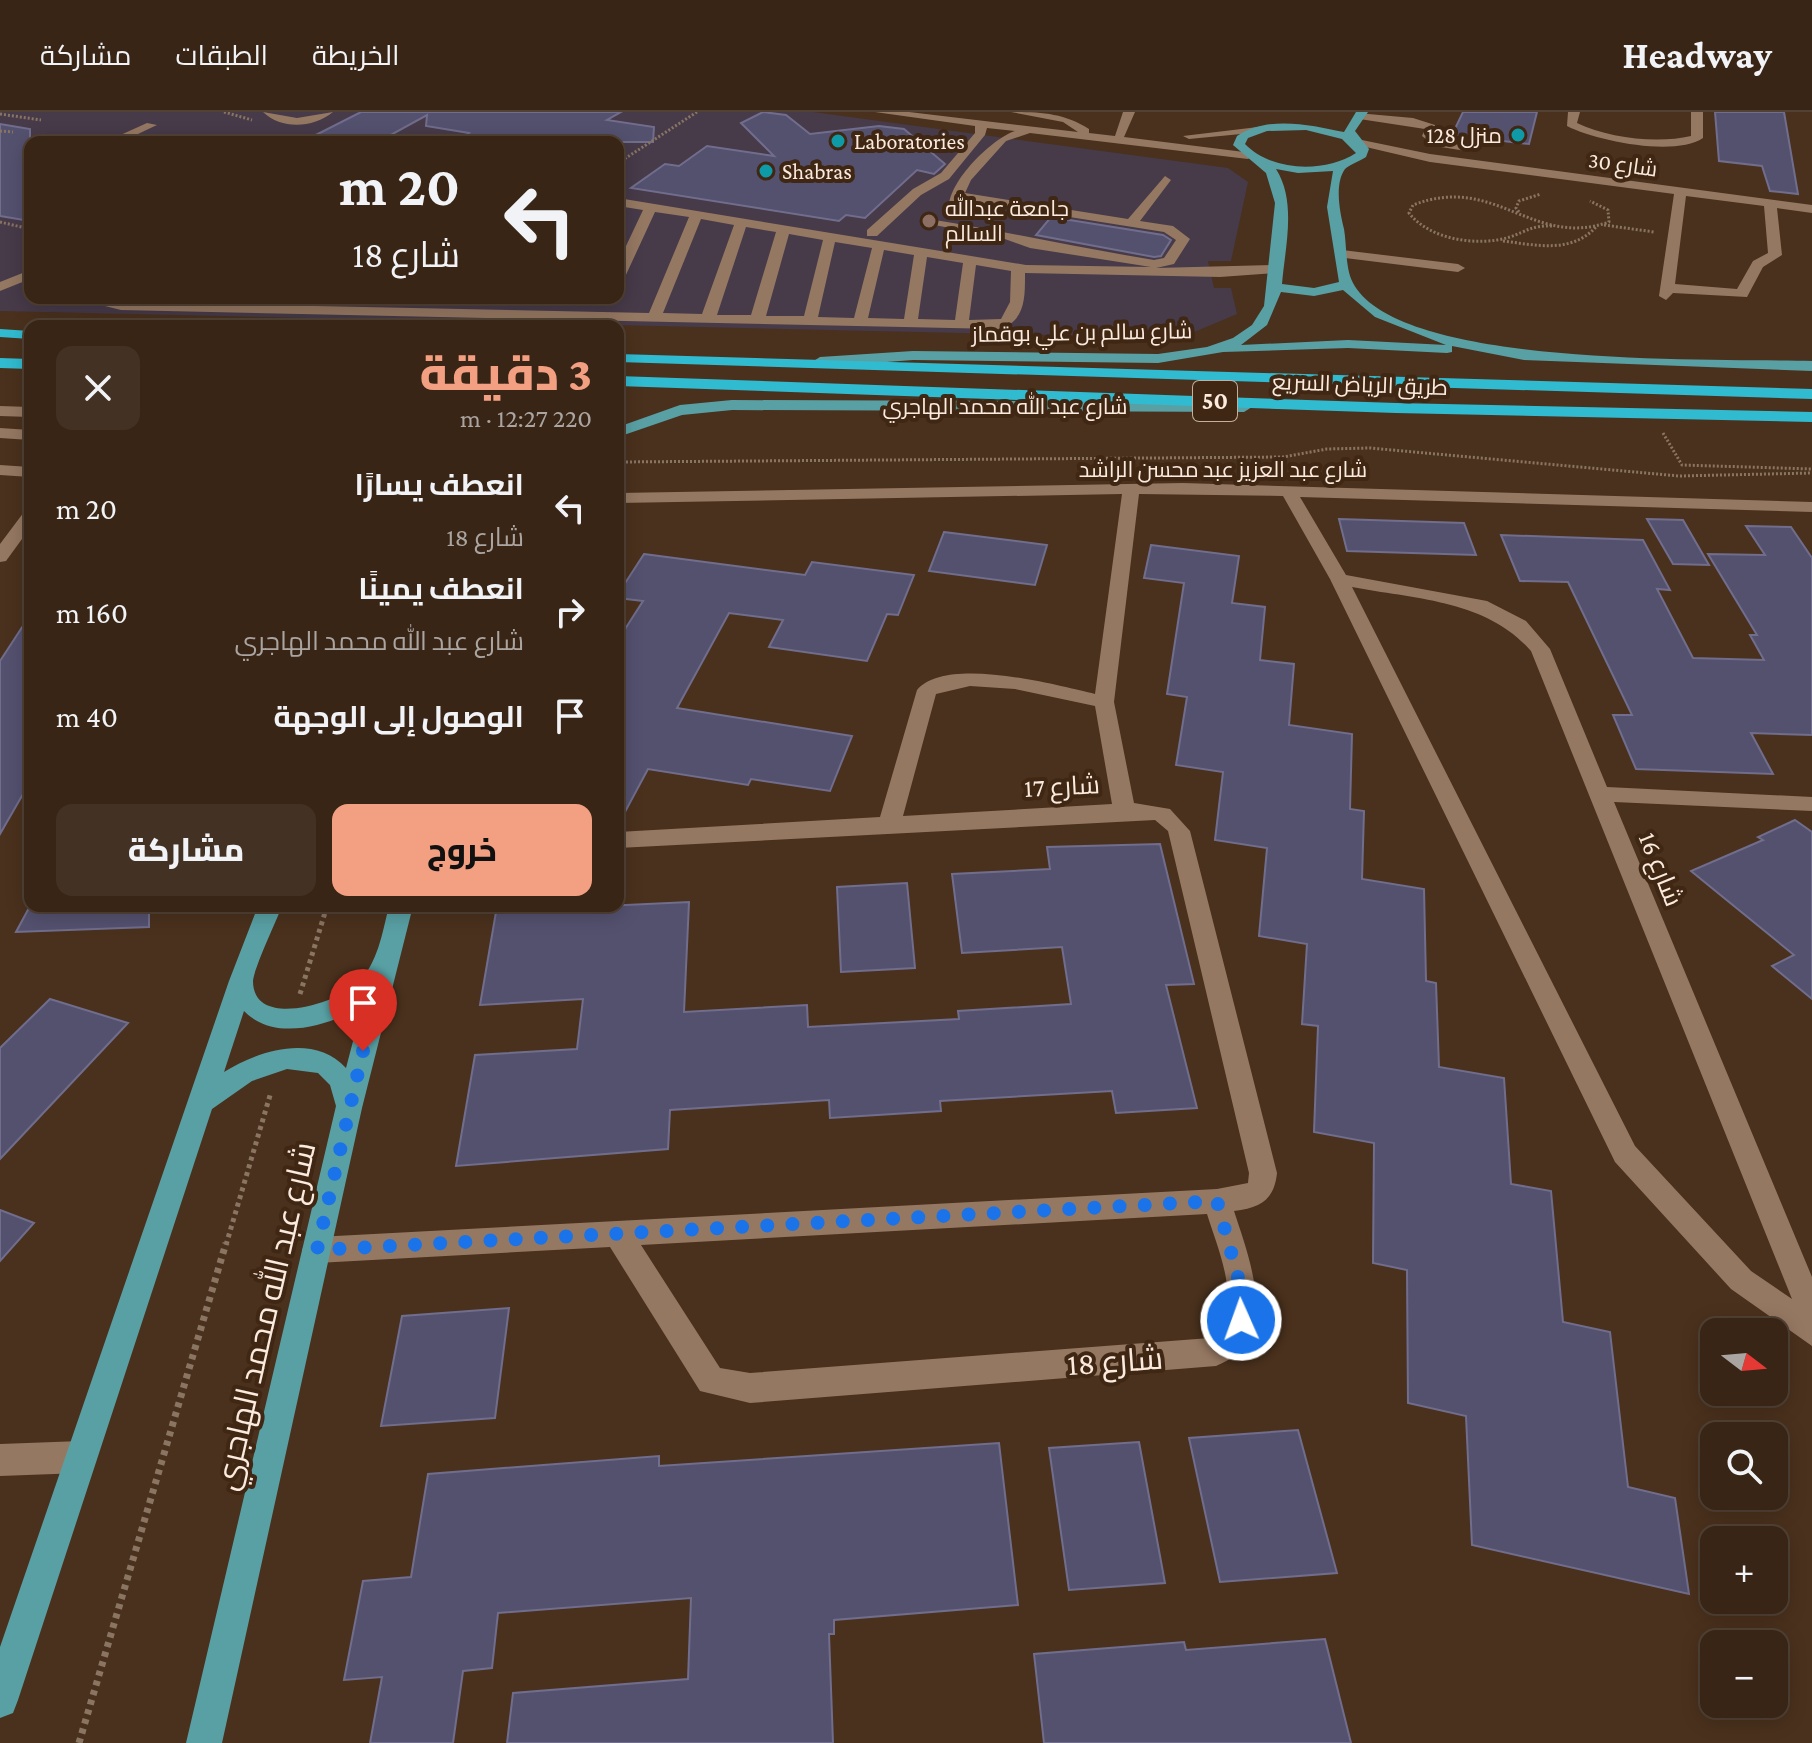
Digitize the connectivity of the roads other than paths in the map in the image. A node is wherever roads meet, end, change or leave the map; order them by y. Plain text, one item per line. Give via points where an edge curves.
1 (269, 112) edge
2 (327, 112) edge
3 (881, 112) edge
4 (941, 112) edge
5 (1017, 112) edge
6 (1129, 112) edge
7 (1574, 112) edge
8 (1697, 112) edge
9 (1305, 113) edge
10 (1360, 114) edge
11 (151, 125) dead end
12 (981, 125) junction
13 (1274, 127) junction
14 (1258, 130) junction
15 (1026, 131) junction
16 (1085, 131) junction
17 (1120, 135) junction
18 (125, 136) edge
19 (1355, 141) junction
20 (1473, 149) dead end
21 (1255, 158) junction
22 (1430, 158) junction
23 (1348, 164) junction
24 (1165, 180) dead end
25 (1681, 191) junction
26 (960, 196) junction
27 (624, 203) edge
28 (1770, 203) junction
29 (651, 206) junction
30 (900, 207) junction
31 (1812, 209) edge
32 (697, 214) junction
33 (929, 220) junction
34 (742, 221) junction
35 (1131, 223) junction
36 (784, 228) junction
37 (830, 236) junction
38 (876, 239) junction
39 (921, 251) junction
40 (1342, 254) junction
41 (970, 259) junction
42 (624, 264) edge
43 (1458, 268) dead end
44 (1275, 269) junction
45 (1018, 271) junction
46 (24, 277) edge
47 (1346, 285) junction
48 (0, 287) edge
49 (1274, 287) junction
50 (254, 304) edge
51 (301, 304) edge
52 (355, 304) edge
53 (406, 304) edge
54 (454, 304) edge
55 (508, 304) edge
56 (559, 304) edge
57 (605, 304) edge
58 (296, 310) junction
59 (348, 312) junction
60 (399, 313) junction
61 (448, 314) junction
62 (502, 315) junction
63 (553, 316) junction
64 (600, 317) junction
65 (654, 318) junction
66 (708, 319) junction
67 (757, 321) junction
68 (810, 322) junction
69 (860, 323) junction
70 (910, 324) junction
71 (961, 325) junction
72 (0, 333) edge
73 (24, 335) edge
74 (0, 345) edge
75 (24, 345) edge
76 (1209, 351) junction
77 (1486, 352) junction
78 (624, 358) edge
79 (820, 362) junction
80 (0, 363) edge
81 (24, 364) edge
82 (1812, 366) edge
83 (624, 381) edge
84 (1812, 381) edge
85 (1465, 383) junction
86 (1812, 394) edge
87 (1396, 408) junction
88 (0, 411) edge
89 (24, 412) edge
90 (1812, 417) edge
91 (624, 430) edge
92 (0, 433) edge
93 (24, 435) edge
94 (0, 470) edge
95 (24, 472) edge
96 (1131, 489) junction
97 (1288, 490) junction
98 (624, 496) edge
99 (1812, 507) edge
100 (24, 524) edge
101 (0, 557) edge
102 (1339, 579) junction
103 (1104, 702) junction
104 (1600, 794) junction
105 (1812, 804) edge
106 (1124, 811) junction
107 (890, 822) junction
108 (624, 840) edge
109 (268, 912) edge
110 (399, 912) edge
111 (383, 967) junction
112 (241, 981) junction
113 (203, 1103) junction
114 (349, 1108) junction
115 (1217, 1201) junction
116 (617, 1233) junction
117 (317, 1250) junction
118 (1812, 1313) edge
119 (1812, 1332) edge
120 (81, 1457) junction
121 (0, 1460) edge
122 (0, 1700) edge
123 (204, 1743) edge

1 - 2 street via 287,122
3 - 12 street
4 - 16 street
5 - 16 street via 1066,119
6 - 17 street
7 - 8 street via 1571,124 1586,131 1678,143 1697,138
9 - 13 main road
10 - 19 main road via 1349,131
10 - 20 street via 1421,123 1431,127 1428,136 1433,141
11 - 18 street
12 - 15 street
12 - 30 street via 981,133 945,176
13 - 14 main road
13 - 19 main road via 1317,128
14 - 17 street
14 - 21 main road via 1240,141
15 - 21 street
15 - 26 street via 1002,139 966,179
16 - 17 street
19 - 22 street, شارع 30
19 - 23 main road via 1363,149
21 - 23 main road via 1302,169
21 - 44 main road, شارع سالم بن علي بوقماز via 1279,180 1283,201
22 - 23 street, شارع 30
22 - 25 street, شارع 30
23 - 40 main road via 1332,197
24 - 35 street
25 - 28 street, شارع 30
25 - 28 street via 1667,292 1742,294 1758,264 1775,255
26 - 33 street
26 - 35 street
27 - 29 street
28 - 31 street, شارع 30
29 - 32 street
29 - 42 street
30 - 33 street
30 - 38 street
32 - 34 street
32 - 65 street
33 - 35 street via 1154,264 1169,261 1183,239 1173,230
34 - 36 street
34 - 66 street
36 - 37 street
36 - 67 street
37 - 38 street
37 - 68 street
38 - 39 street
38 - 69 street
39 - 41 street
39 - 70 street
40 - 43 street
40 - 47 main road
41 - 45 street
41 - 71 street
44 - 45 street
44 - 49 main road, شارع سالم بن علي بوقماز
45 - 49 street
45 - 71 street via 1013,319 998,325
46 - 48 street
47 - 49 main road via 1314,292
47 - 77 main road via 1380,313
49 - 76 main road, شارع سالم بن علي بوقماز via 1272,306 1261,324 1244,339
50 - 58 street
51 - 58 street
52 - 59 street
53 - 60 street
54 - 61 street
55 - 62 street
56 - 63 street
57 - 64 street
58 - 59 street
59 - 60 street
60 - 61 street
61 - 62 street
62 - 63 street
63 - 64 street
64 - 65 street
65 - 66 street
66 - 67 street
67 - 68 street
68 - 69 street
69 - 70 street
70 - 71 street
72 - 73 highway
74 - 75 highway
76 - 77 main road via 1348,344
76 - 79 main road, شارع سالم بن علي بوقماز via 1105,358 874,356
77 - 82 main road via 1577,360
78 - 79 highway, طريق الرياض السريع / 50
79 - 85 highway, طريق الرياض السريع / 50
80 - 81 highway
83 - 87 highway, طريق الرياض السريع / 50
84 - 85 highway via 1553,376
85 - 86 highway, طريق الرياض السريع / 50
87 - 90 highway, طريق الرياض السريع / 50
87 - 91 main road, شارع عبد الله محمد الهاجري via 732,405 680,410
88 - 89 street
92 - 93 street
94 - 95 street
96 - 97 street, شارع عبد العزيز عبد محسن الراشد
96 - 98 street, شارع عبد العزيز عبد محسن الراشد
96 - 103 street, شارع 17
97 - 99 street, شارع عبد العزيز عبد محسن الراشد
97 - 102 street
100 - 101 street
102 - 104 street, شارع 16 via 1480,605 1519,625 1540,649
102 - 119 street via 1625,1154 1741,1280
103 - 106 street, شارع 17
103 - 107 street via 976,678 946,681 927,690
104 - 105 street
104 - 118 street, شارع 16
106 - 107 street, شارع 17
106 - 115 street via 1156,811 1168,816 1179,831 1263,1173 1255,1194
107 - 108 street, شارع 17
109 - 112 main road
110 - 111 main road, شارع عبد الله محمد الهاجري
111 - 112 main road via 363,993 331,1012 293,1019 266,1014 248,1001
111 - 114 main road, شارع عبد الله محمد الهاجري
112 - 113 main road
113 - 114 main road via 251,1066 281,1058 309,1059 332,1068 346,1086
113 - 120 main road
114 - 117 main road, شارع عبد الله محمد الهاجري
115 - 116 street
115 - 116 street, شارع 18 via 1242,1303 1236,1334 1216,1352 750,1388 711,1381
116 - 117 street
117 - 123 main road, شارع عبد الله محمد الهاجري
120 - 121 street
120 - 122 main road

